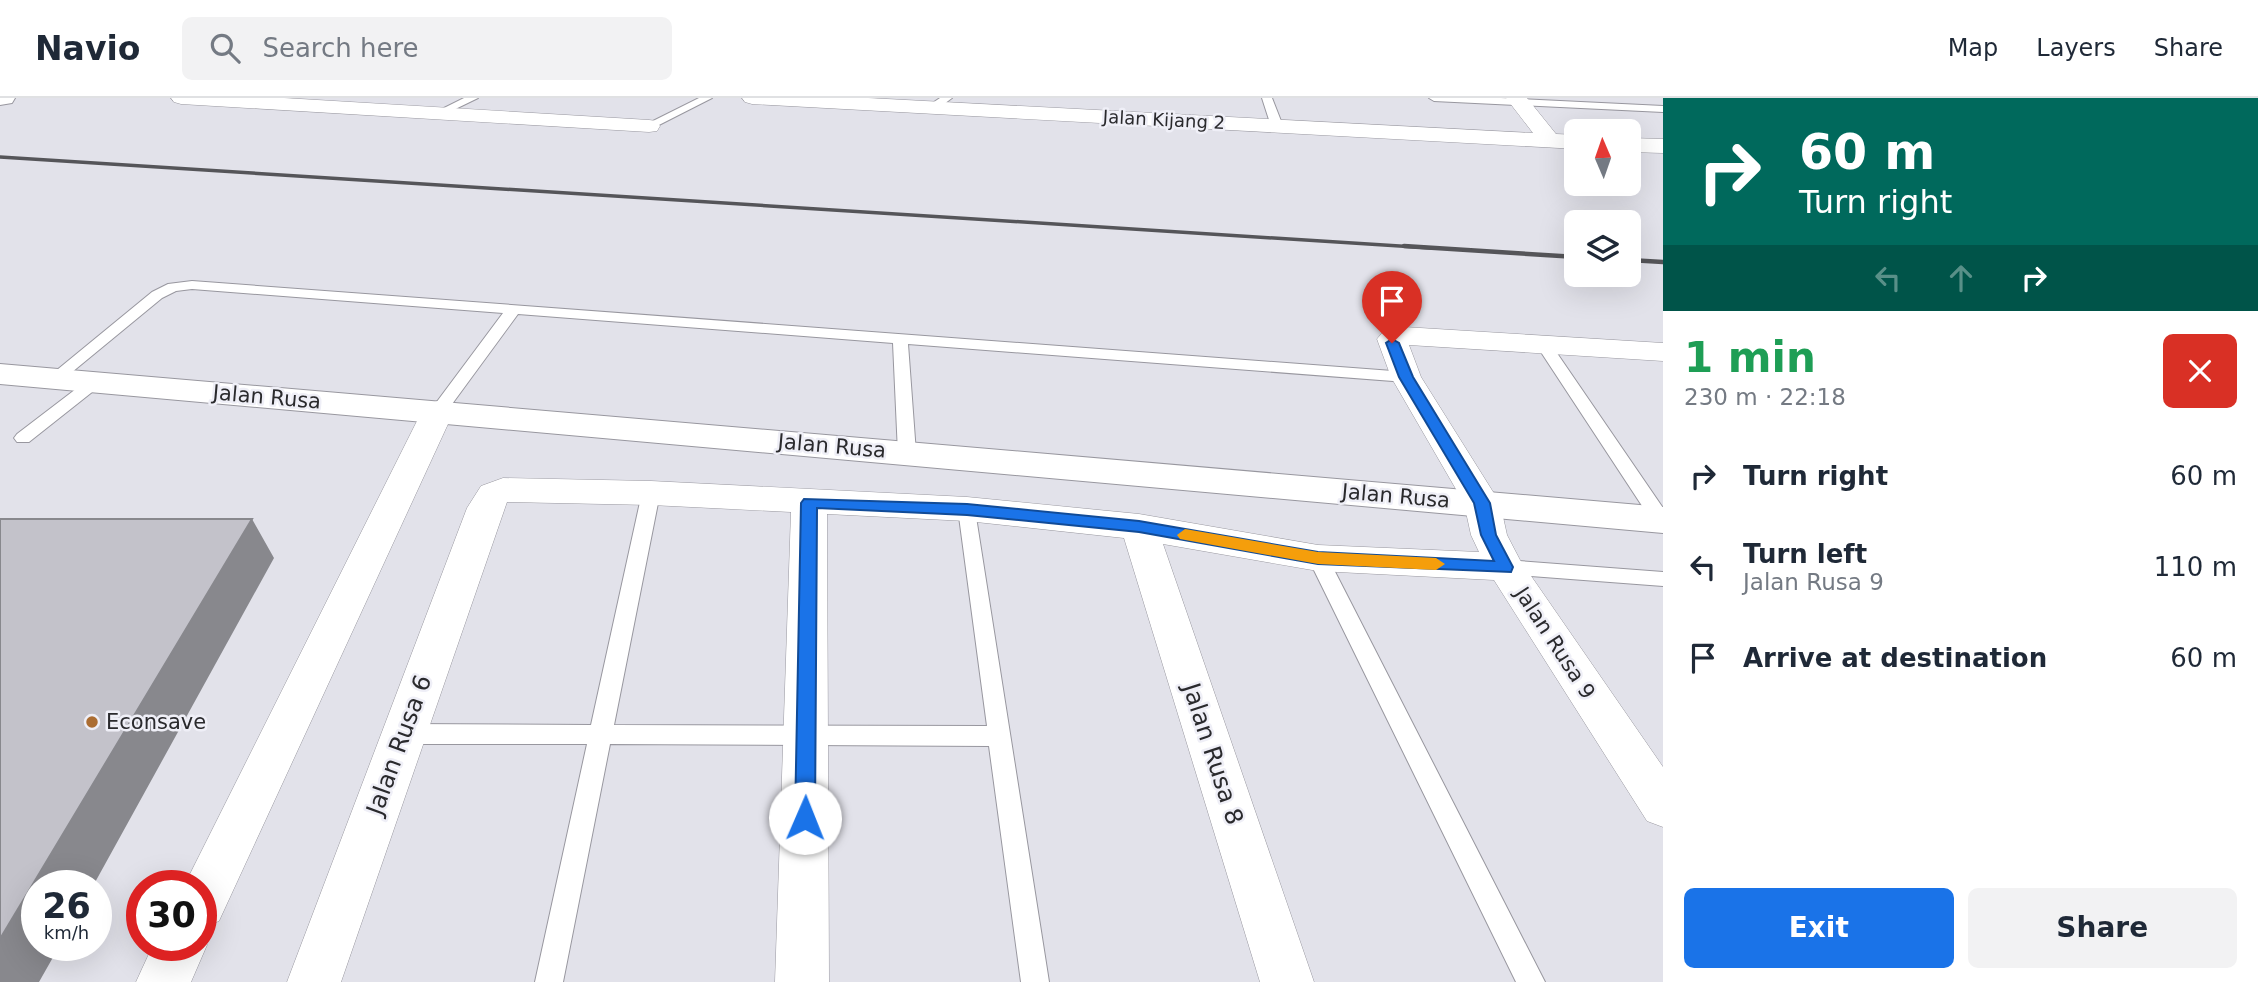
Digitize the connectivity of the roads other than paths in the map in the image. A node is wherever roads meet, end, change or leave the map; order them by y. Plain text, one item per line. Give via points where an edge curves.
1 (181, 98) edge
2 (368, 98) edge
3 (473, 98) edge
4 (707, 98) edge
5 (752, 98) edge
6 (1267, 98) edge
7 (1434, 98) edge
8 (799, 100) edge
9 (1518, 100) edge
10 (255, 101) edge
11 (580, 103) dead end
12 (939, 103) edge
13 (342, 108) junction
14 (1663, 109) edge
15 (437, 114) junction
16 (547, 120) junction
17 (649, 126) joint
18 (1277, 126) junction
19 (1550, 141) junction
20 (1564, 142) edge
21 (1642, 145) edge
22 (1663, 146) edge
23 (513, 310) junction
24 (900, 339) junction
25 (1543, 344) junction
26 (1663, 352) edge
27 (0, 374) edge
28 (1406, 377) junction
29 (54, 379) junction
30 (95, 382) junction
31 (438, 411) junction
32 (23, 438) dead end
33 (907, 453) junction
34 (651, 493) junction
35 (809, 503) junction
36 (1482, 503) junction
37 (967, 509) junction
38 (1662, 519) edge
39 (1139, 527) junction
40 (1318, 558) junction
41 (1505, 567) junction
42 (1663, 579) edge
43 (403, 734) junction
44 (600, 735) junction
45 (806, 735) junction
46 (999, 736) junction
47 (1663, 806) edge
48 (217, 871) edge
49 (173, 961) edge
50 (163, 982) edge
51 (314, 982) edge
52 (549, 982) edge
53 (802, 982) edge
54 (1035, 982) edge
55 (1287, 982) edge
56 (1531, 982) edge

1 - 10 street
2 - 13 street
3 - 15 lane
4 - 17 lane
5 - 8 street, Jalan Kijang 2
6 - 18 lane
7 - 9 lane
8 - 12 street, Jalan Kijang 2
9 - 14 lane
9 - 19 street
10 - 13 street
11 - 16 street
12 - 18 street, Jalan Kijang 2
13 - 15 street
15 - 16 street
16 - 17 street
18 - 19 street, Jalan Kijang 2
19 - 20 street, Jalan Kijang 2
21 - 22 street
23 - 24 lane
23 - 29 lane via 183,285 156,295
23 - 31 lane
24 - 28 lane
24 - 33 lane
25 - 26 street
25 - 28 street, Jalan Rusa 9 via 1392,339
25 - 38 lane
27 - 29 street, Jalan Rusa
28 - 36 street, Jalan Rusa 9
29 - 30 street, Jalan Rusa
30 - 31 street, Jalan Rusa
30 - 32 lane
31 - 33 street, Jalan Rusa
31 - 48 street
33 - 36 street, Jalan Rusa
34 - 35 street
34 - 43 street, Jalan Rusa 6 via 513,489 494,494
34 - 44 lane
35 - 37 street
35 - 45 street
36 - 38 street, Jalan Rusa
36 - 41 street, Jalan Rusa 9 via 1489,535
37 - 39 street
37 - 46 lane
39 - 40 street
39 - 55 street, Jalan Rusa 8
40 - 41 street
40 - 56 lane
41 - 42 lane
41 - 47 street, Jalan Rusa 9
43 - 44 lane
43 - 51 street, Jalan Rusa 6
44 - 45 lane
44 - 52 lane
45 - 46 lane
45 - 53 street
46 - 54 lane
49 - 50 street

